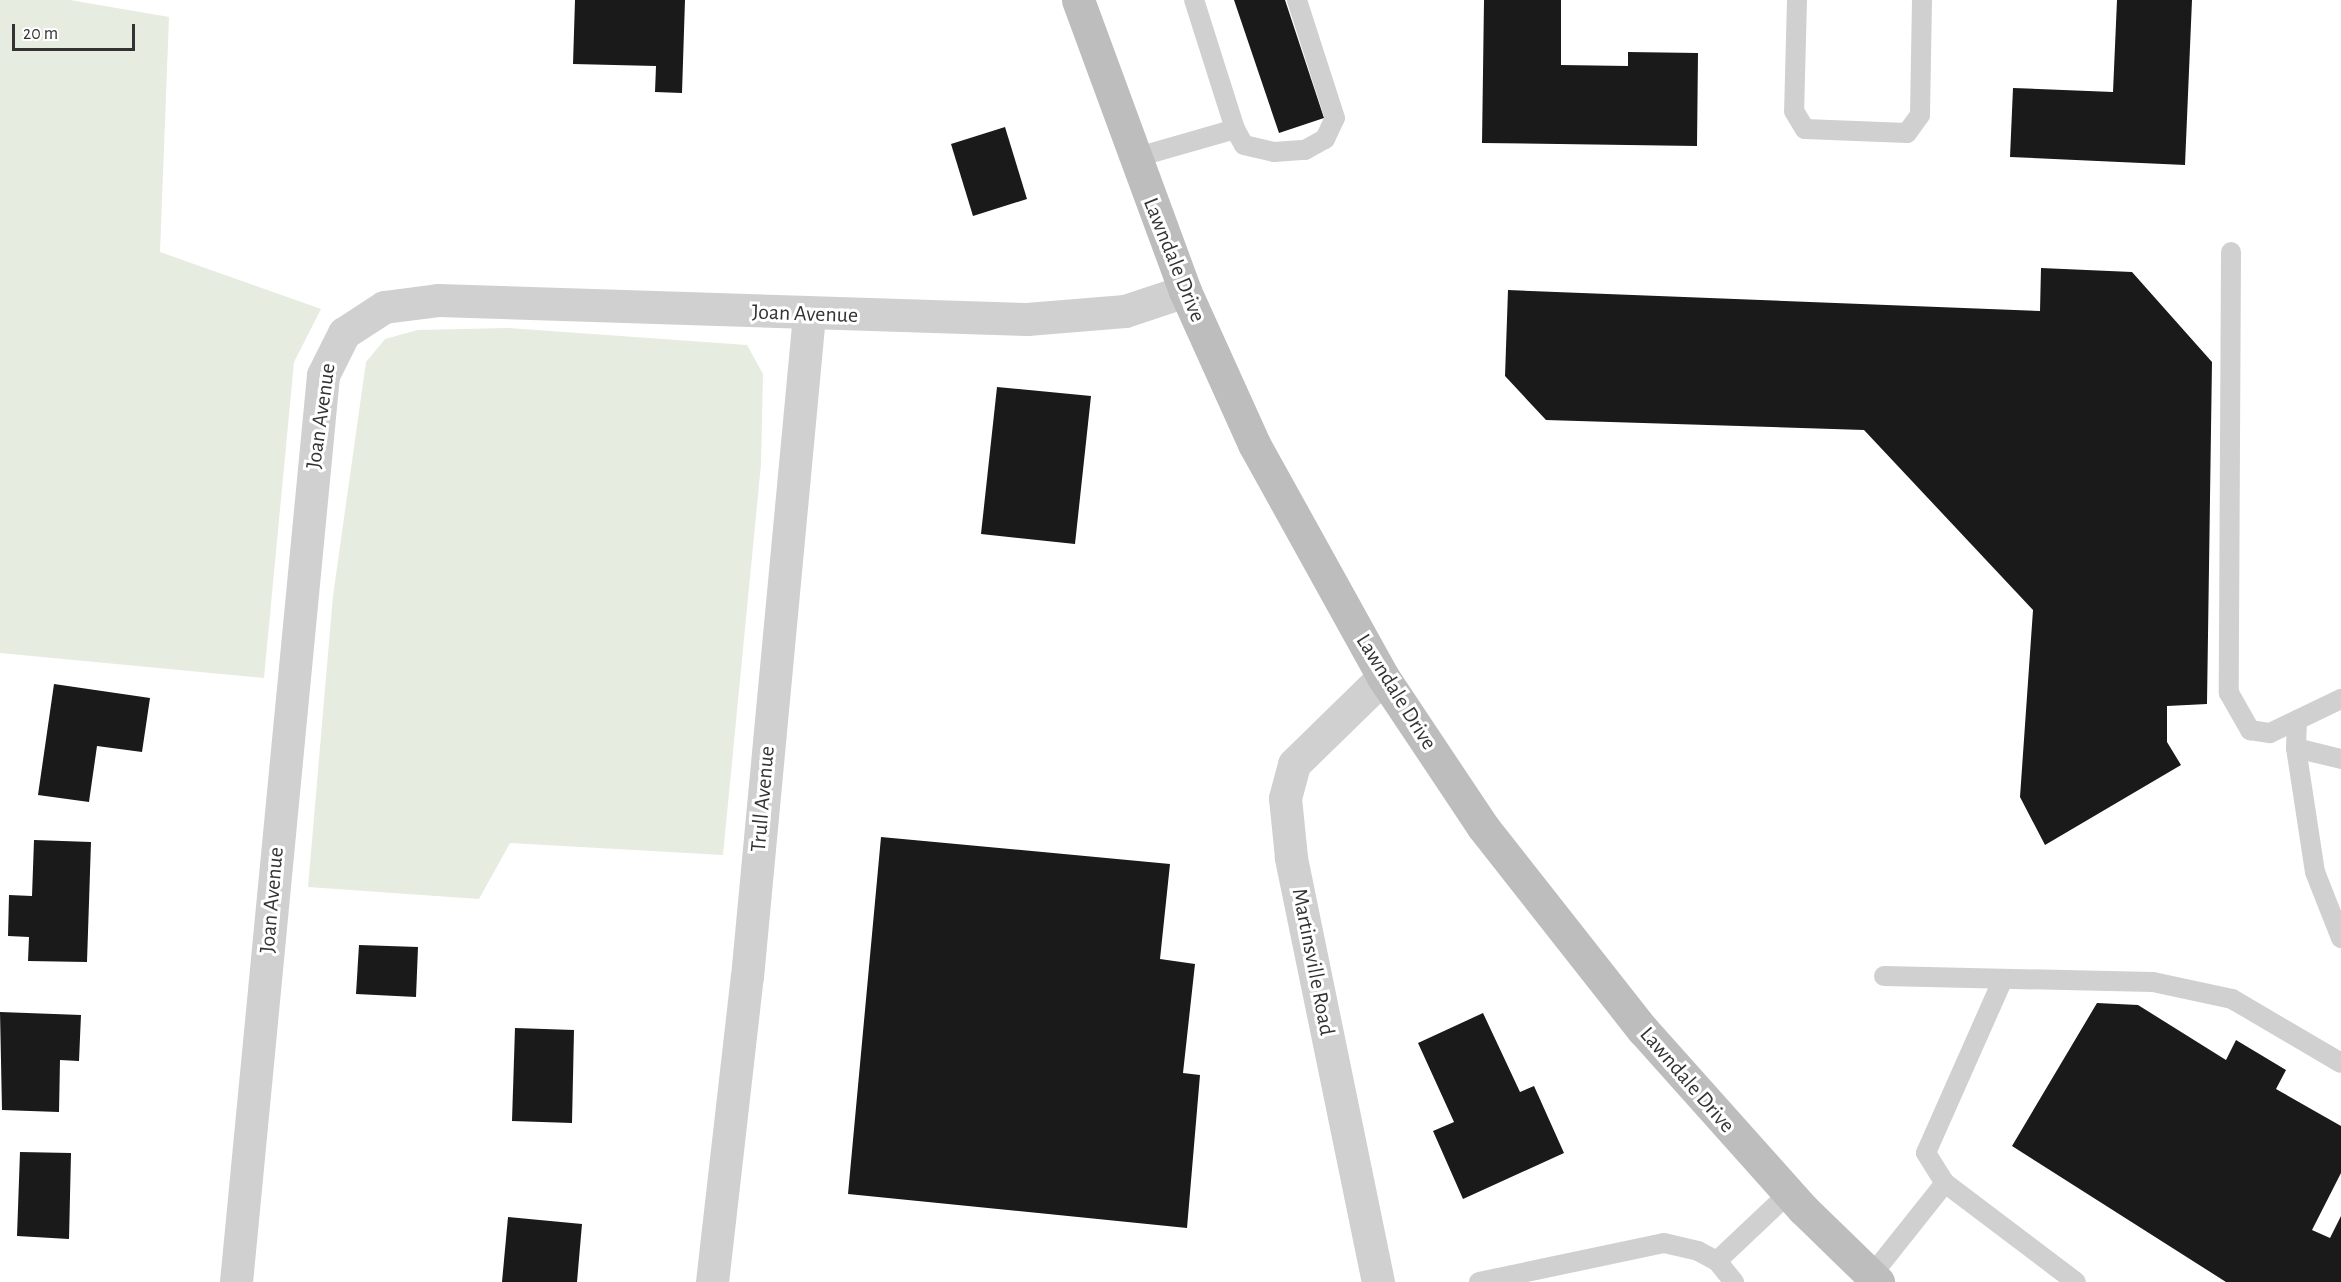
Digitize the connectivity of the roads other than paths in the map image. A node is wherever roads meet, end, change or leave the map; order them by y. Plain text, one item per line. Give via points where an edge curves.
1 (1078, 0) edge
2 (1194, 0) edge
3 (1297, 0) edge
4 (1797, 0) edge
5 (1922, 0) edge
6 (1235, 129) junction
7 (1134, 158) junction
8 (2231, 252) dead end
9 (1185, 291) junction
10 (809, 315) junction
11 (1383, 677) junction
12 (2341, 699) edge
13 (2297, 720) junction
14 (2296, 748) junction
15 (2341, 759) edge
16 (2341, 938) edge
17 (1884, 976) dead end
18 (2003, 979) junction
19 (2341, 1063) edge
20 (1945, 1183) junction
21 (1789, 1193) junction
22 (1717, 1261) junction
23 (1874, 1279) edge
24 (236, 1282) edge
25 (712, 1282) edge
26 (1378, 1282) edge
27 (1480, 1282) edge
28 (1734, 1282) edge
29 (2076, 1282) edge

1 - 7 main road, Lawndale Drive
2 - 6 lane
3 - 6 lane via 1335,118 1325,140 1305,150 1274,152 1244,145
4 - 5 lane via 1794,111 1805,129 1907,133 1920,115
6 - 7 lane
7 - 9 main road, Lawndale Drive
8 - 13 lane via 2229,693 2250,730 2270,733
9 - 10 street, Joan Avenue via 1076,319
9 - 11 main road, Lawndale Drive via 1254,444
10 - 24 street, Joan Avenue via 413,302 384,307 344,333 332,349 323,375
10 - 25 street, Trull Avenue via 747,977
11 - 21 main road, Lawndale Drive via 1483,827 1561,930
11 - 26 street, Martinsville Road via 1294,764 1285,798 1291,857
12 - 13 lane
13 - 14 lane
14 - 15 lane
14 - 16 lane via 2315,872
17 - 18 lane
18 - 19 lane via 2153,982 2232,999
18 - 20 lane via 1926,1153
20 - 23 lane
20 - 29 lane
21 - 22 lane
21 - 23 main road, Lawndale Drive
22 - 27 lane via 1686,1245 1664,1243
22 - 28 lane

